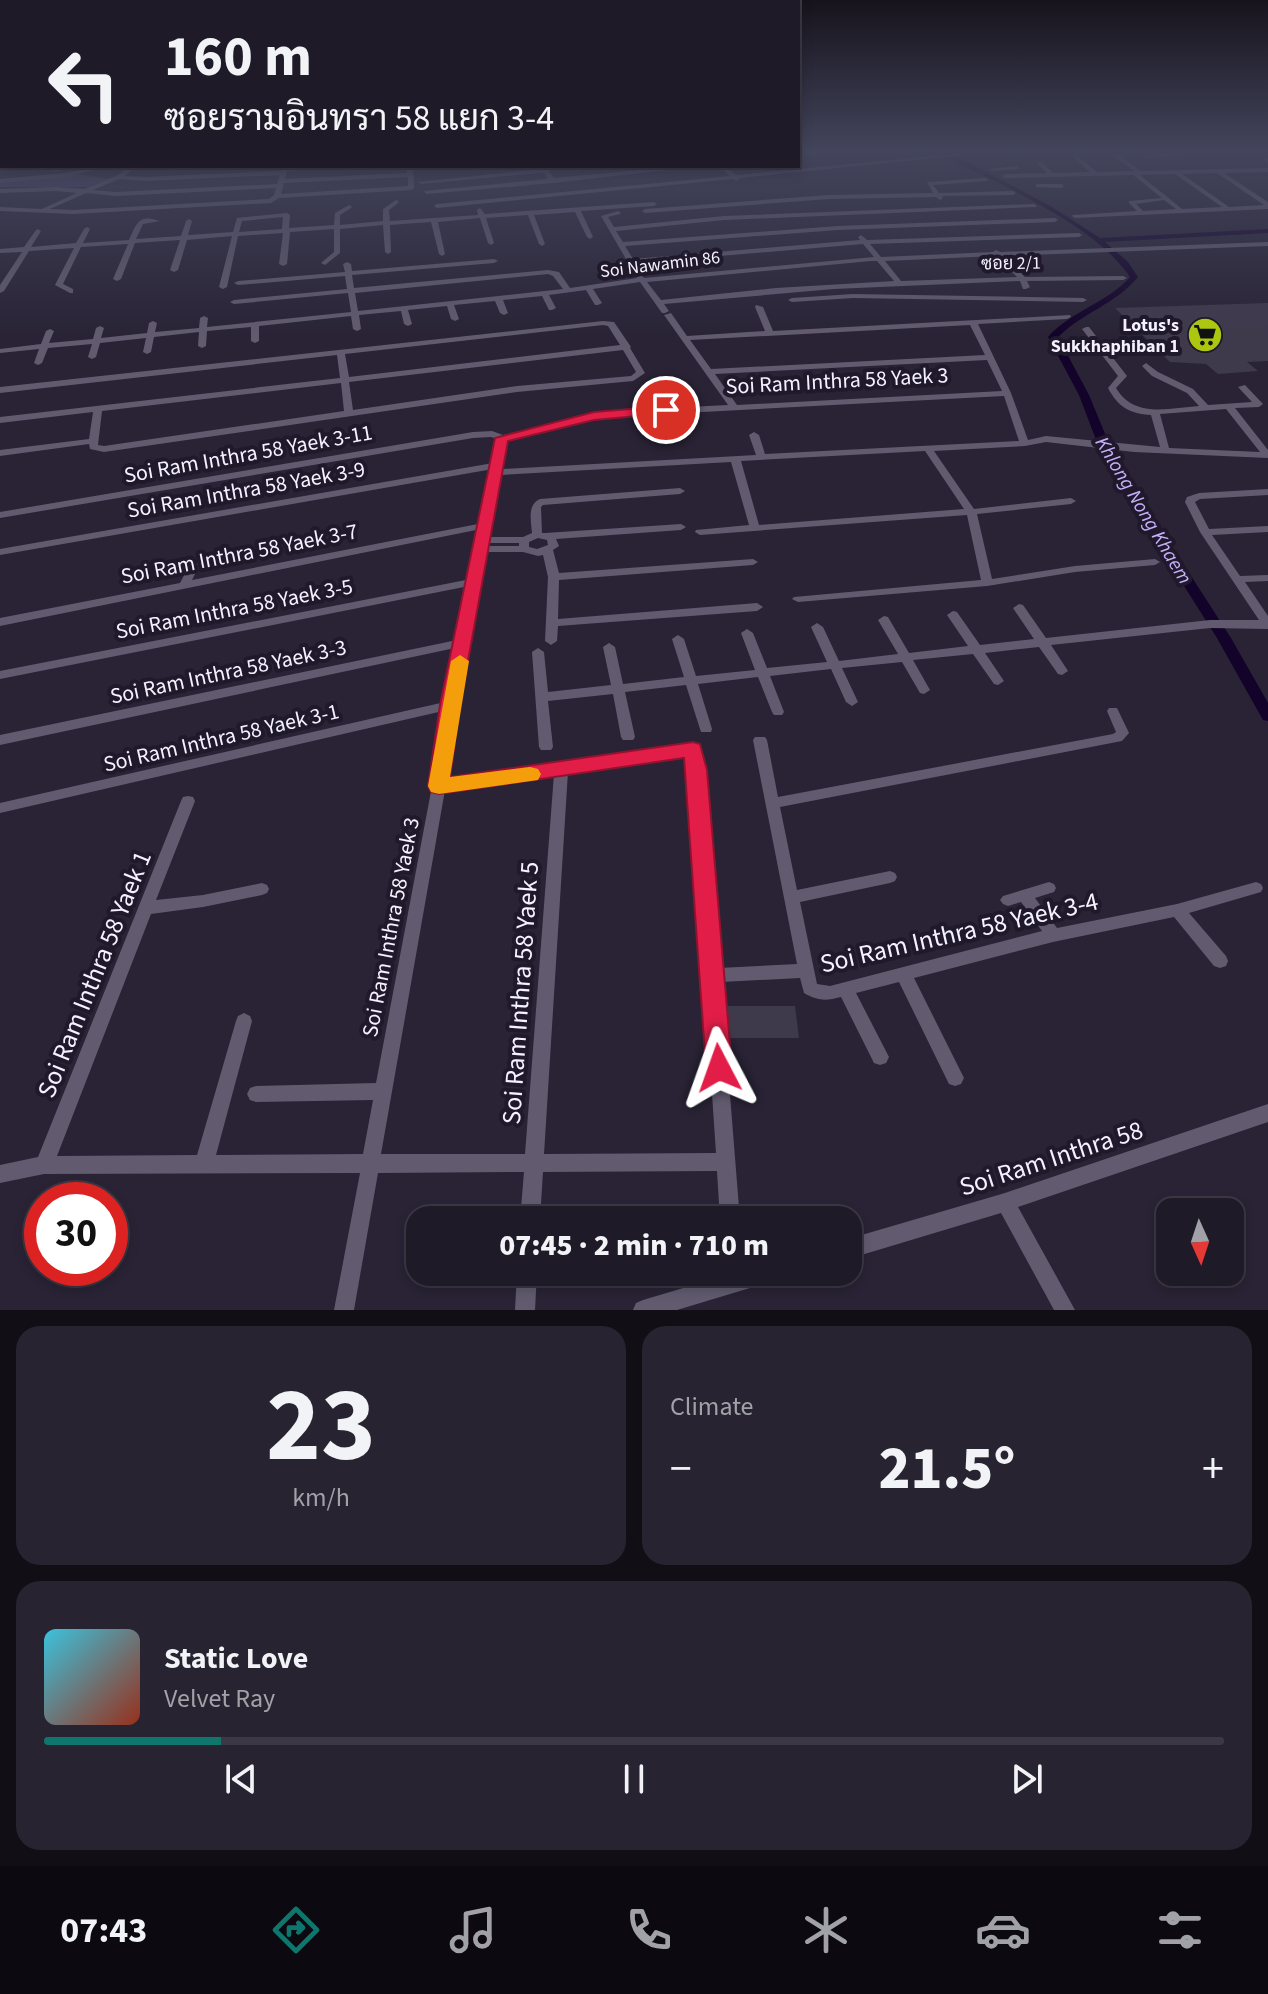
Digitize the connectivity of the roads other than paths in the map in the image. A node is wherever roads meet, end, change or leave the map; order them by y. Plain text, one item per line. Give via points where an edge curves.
1 (338, 213) edge
2 (386, 213) edge
3 (528, 213) edge
4 (530, 213) edge
5 (579, 213) edge
6 (616, 213) edge
7 (720, 213) edge
8 (818, 213) edge
9 (841, 213) edge
10 (957, 213) edge
11 (1122, 213) edge
12 (482, 216) junction
13 (1075, 216) dead end
14 (724, 218) junction
15 (434, 220) junction
16 (1055, 220) dead end
17 (157, 221) dead end
18 (189, 221) dead end
19 (967, 222) junction
20 (386, 223) junction
21 (851, 226) junction
22 (336, 227) junction
23 (87, 229) dead end
24 (613, 229) junction
25 (286, 230) junction
26 (38, 231) dead end
27 (736, 233) junction
28 (235, 234) junction
29 (1079, 235) dead end
30 (590, 237) dead end
31 (982, 237) junction
32 (183, 238) junction
33 (133, 241) junction
34 (866, 242) junction
35 (491, 243) dead end
36 (542, 244) dead end
37 (622, 244) junction
38 (79, 246) junction
39 (1268, 246) edge
40 (26, 249) junction
41 (746, 249) junction
42 (0, 251) edge
43 (388, 252) dead end
44 (442, 254) dead end
45 (1001, 256) junction
46 (882, 260) junction
47 (631, 261) junction
48 (325, 263) dead end
49 (283, 264) dead end
50 (347, 269) junction
51 (174, 270) dead end
52 (771, 276) junction
53 (501, 277) junction
54 (1022, 278) junction
55 (1123, 278) dead end
56 (117, 279) dead end
57 (642, 280) junction
58 (898, 281) junction
59 (238, 283) dead end
60 (223, 287) dead end
61 (1026, 287) dead end
62 (589, 289) junction
63 (0, 291) edge
64 (70, 291) dead end
65 (350, 291) junction
66 (568, 291) junction
67 (544, 293) junction
68 (498, 298) junction
69 (996, 298) junction
70 (792, 300) dead end
71 (1083, 300) dead end
72 (234, 302) dead end
73 (450, 303) junction
74 (598, 303) dead end
75 (759, 307) dead end
76 (404, 308) junction
77 (552, 308) dead end
78 (664, 309) junction
79 (354, 313) junction
80 (504, 313) dead end
81 (1067, 317) dead end
82 (204, 318) dead end
83 (304, 318) junction
84 (455, 319) dead end
85 (1009, 320) junction
86 (973, 322) junction
87 (153, 323) dead end
88 (255, 323) junction
89 (408, 324) dead end
90 (100, 328) dead end
91 (203, 329) junction
92 (357, 329) dead end
93 (1086, 329) dead end
94 (50, 331) dead end
95 (769, 332) junction
96 (306, 333) dead end
97 (151, 334) junction
98 (687, 338) junction
99 (97, 340) junction
100 (255, 341) dead end
101 (43, 346) junction
102 (202, 346) dead end
103 (627, 347) junction
104 (0, 351) edge
105 (147, 352) dead end
106 (341, 352) junction
107 (92, 357) dead end
108 (991, 357) junction
109 (38, 363) dead end
110 (1146, 366) dead end
111 (710, 372) junction
112 (344, 379) junction
113 (1242, 387) dead end
114 (0, 390) edge
115 (1007, 393) junction
116 (734, 407) junction
117 (98, 408) junction
118 (1230, 408) junction
119 (1207, 409) junction
120 (1155, 412) junction
121 (349, 413) junction
122 (0, 420) edge
123 (754, 435) dead end
124 (502, 438) junction
125 (93, 441) junction
126 (1025, 443) junction
127 (927, 448) junction
128 (1165, 450) junction
129 (0, 453) edge
130 (1268, 455) edge
131 (761, 457) junction
132 (735, 458) junction
133 (498, 469) junction
134 (680, 491) dead end
135 (1268, 492) edge
136 (1071, 501) dead end
137 (971, 512) junction
138 (0, 515) edge
139 (681, 527) dead end
140 (755, 528) junction
141 (1268, 529) edge
142 (700, 532) dead end
143 (1205, 532) junction
144 (542, 535) junction
145 (485, 538) junction
146 (524, 545) junction
147 (548, 551) junction
148 (0, 552) edge
149 (216, 557) dead end
150 (753, 562) dead end
151 (1155, 562) dead end
152 (554, 577) junction
153 (1268, 578) edge
154 (1238, 579) junction
155 (476, 581) junction
156 (987, 583) junction
157 (185, 584) junction
158 (798, 599) dead end
159 (757, 607) dead end
160 (1019, 608) dead end
161 (953, 615) dead end
162 (884, 620) dead end
163 (0, 622) edge
164 (552, 623) junction
165 (1268, 624) edge
166 (817, 627) dead end
167 (747, 633) dead end
168 (678, 639) dead end
169 (551, 641) dead end
170 (464, 642) junction
171 (1042, 643) junction
172 (609, 647) dead end
173 (977, 650) junction
174 (538, 652) dead end
175 (905, 658) junction
176 (835, 665) junction
177 (1062, 671) dead end
178 (763, 673) junction
179 (0, 675) edge
180 (691, 681) junction
181 (998, 681) dead end
182 (619, 689) junction
183 (924, 690) dead end
184 (542, 697) junction
185 (852, 702) dead end
186 (450, 705) junction
187 (1113, 711) dead end
188 (778, 712) dead end
189 (706, 729) dead end
190 (628, 737) dead end
191 (0, 740) edge
192 (760, 740) dead end
193 (546, 747) dead end
194 (561, 770) junction
195 (439, 786) junction
196 (188, 801) dead end
197 (772, 803) junction
198 (0, 808) edge
199 (890, 877) dead end
200 (1049, 888) dead end
201 (1256, 888) dead end
202 (262, 889) dead end
203 (1024, 894) junction
204 (791, 898) junction
205 (1008, 900) dead end
206 (145, 908) junction
207 (1177, 910) junction
208 (1053, 935) junction
209 (1220, 961) dead end
210 (806, 971) junction
211 (903, 973) junction
212 (712, 975) junction
213 (845, 989) junction
214 (244, 1021) dead end
215 (880, 1057) dead end
216 (955, 1078) dead end
217 (382, 1091) junction
218 (256, 1094) dead end
219 (1268, 1113) edge
220 (370, 1162) junction
221 (725, 1162) junction
222 (204, 1164) junction
223 (534, 1164) junction
224 (44, 1165) junction
225 (0, 1174) edge
226 (1005, 1202) junction
227 (531, 1206) edge
228 (729, 1206) edge
229 (862, 1245) edge
230 (526, 1286) edge
231 (710, 1286) edge
232 (344, 1310) edge
233 (525, 1310) edge
234 (643, 1310) edge
235 (1065, 1310) edge

1 - 22 street
2 - 20 street
3 - 12 street
4 - 36 street
5 - 30 street
6 - 24 street via 604,216
7 - 14 street
8 - 14 street
9 - 21 street
10 - 19 street
11 - 13 street
12 - 15 street
12 - 35 street
14 - 24 street
14 - 27 street
15 - 20 street
15 - 44 street
16 - 19 street
17 - 33 street via 140,222
18 - 32 street
19 - 21 street
19 - 31 street
20 - 22 street
20 - 43 street
21 - 27 street
21 - 34 street
22 - 25 street
22 - 48 street via 337,253
23 - 38 street
24 - 37 street
25 - 28 street
25 - 28 street via 287,215 255,215 239,219
25 - 49 street
26 - 40 street
27 - 37 street
27 - 41 street
28 - 32 street
28 - 60 street
29 - 31 street
31 - 34 street
31 - 45 street
32 - 33 street
32 - 51 street
33 - 38 street
33 - 56 street
34 - 41 street
34 - 46 street
37 - 47 street
38 - 40 street
38 - 64 street via 59,285
39 - 45 street
40 - 42 street
40 - 63 street
41 - 47 street
41 - 52 street
45 - 46 street
45 - 54 street
46 - 52 street, Soi Nawamin 86
46 - 58 street
47 - 57 street
50 - 53 street via 493,256
50 - 59 street
50 - 65 street
52 - 57 street, Soi Nawamin 86
52 - 58 street, ซอย 2/1
52 - 78 street
53 - 65 street
53 - 66 street via 556,274
54 - 55 street, ซอย 2/1
54 - 58 street, ซอย 2/1
54 - 61 street
57 - 62 street, Soi Nawamin 86
57 - 78 street
62 - 66 street, Soi Nawamin 86
62 - 74 street
65 - 72 street
65 - 79 street
66 - 67 street, Soi Nawamin 86
67 - 68 street, Soi Nawamin 86
67 - 77 street
68 - 73 street, Soi Nawamin 86
68 - 80 street
69 - 70 street
69 - 71 street
69 - 85 street
73 - 76 street, Soi Nawamin 86
73 - 84 street
75 - 95 street
76 - 79 street, Soi Nawamin 86
76 - 89 street
78 - 98 street
79 - 83 street, Soi Nawamin 86
79 - 92 street
81 - 85 street
82 - 91 street
83 - 88 street, Soi Nawamin 86
83 - 96 street
85 - 86 street
86 - 95 street
86 - 108 street
87 - 97 street
88 - 91 street, Soi Nawamin 86
88 - 100 street
90 - 99 street
91 - 97 street, Soi Nawamin 86
91 - 102 street
93 - 120 street via 1123,376 1112,388 1122,405
94 - 101 street
95 - 98 street
97 - 99 street, Soi Nawamin 86
97 - 105 street
98 - 111 street
99 - 101 street, Soi Nawamin 86
99 - 107 street
101 - 104 street, Soi Nawamin 86
101 - 109 street
103 - 106 street via 611,324 603,323
103 - 112 street
103 - 121 street via 641,373 638,377
106 - 112 street
106 - 114 street
108 - 111 street
108 - 115 street
110 - 119 street via 1190,391
111 - 116 street
112 - 117 street
112 - 121 street
113 - 118 street via 1259,404
115 - 116 street, Soi Ram Inthra 58 Yaek 3
115 - 126 street
116 - 124 street, Soi Ram Inthra 58 Yaek 3 via 594,416
117 - 122 street
117 - 125 street
118 - 119 street
118 - 130 street
119 - 120 street
120 - 128 street
121 - 125 street via 104,449 93,447
123 - 131 street
124 - 133 street, Soi Ram Inthra 58 Yaek 3
124 - 138 street, Soi Ram Inthra 58 Yaek 3-11 via 473,435
125 - 129 street
126 - 127 street, Soi Ram Inthra 58 Yaek 3-9
126 - 128 street, Soi Ram Inthra 58 Yaek 3-9 via 1046,439
127 - 131 street, Soi Ram Inthra 58 Yaek 3-9
127 - 137 street
128 - 130 street, Soi Ram Inthra 58 Yaek 3-9
131 - 132 street, Soi Ram Inthra 58 Yaek 3-9
132 - 133 street, Soi Ram Inthra 58 Yaek 3-9
132 - 140 street
133 - 145 street, Soi Ram Inthra 58 Yaek 3
133 - 148 street, Soi Ram Inthra 58 Yaek 3-9
134 - 144 street via 540,502 536,507
135 - 143 street via 1191,499
136 - 137 street
137 - 140 street
137 - 156 street
139 - 144 street
140 - 142 street
141 - 143 street
143 - 154 street
144 - 146 street
144 - 147 street via 555,543
145 - 146 street, Soi Ram Inthra 58 Yaek 3-7
145 - 155 street, Soi Ram Inthra 58 Yaek 3
145 - 157 street, Soi Ram Inthra 58 Yaek 3-7
146 - 147 street, Soi Ram Inthra 58 Yaek 3-7 via 532,553
147 - 152 street
149 - 157 street via 193,568
150 - 152 street
151 - 156 street
152 - 164 street
153 - 154 street
154 - 165 street
155 - 170 street, Soi Ram Inthra 58 Yaek 3
155 - 179 street, Soi Ram Inthra 58 Yaek 3-5
156 - 158 street
157 - 163 street, Soi Ram Inthra 58 Yaek 3-7
159 - 164 street
160 - 171 street
161 - 173 street
162 - 175 street
164 - 169 street
165 - 171 street via 1216,624
166 - 176 street
167 - 178 street
168 - 180 street
170 - 186 street, Soi Ram Inthra 58 Yaek 3
170 - 191 street, Soi Ram Inthra 58 Yaek 3-3
171 - 173 street
171 - 177 street
172 - 182 street
173 - 175 street
173 - 181 street
174 - 184 street
175 - 176 street
175 - 183 street
176 - 178 street
176 - 185 street
178 - 180 street
178 - 188 street
180 - 182 street
180 - 189 street
182 - 184 street
182 - 190 street
184 - 193 street
186 - 195 street, Soi Ram Inthra 58 Yaek 3
186 - 198 street, Soi Ram Inthra 58 Yaek 3-1
187 - 197 street via 1123,727 1117,738
192 - 197 street, Soi Ram Inthra 58 Yaek 3-4
194 - 195 street
194 - 212 street via 693,749
194 - 223 street, Soi Ram Inthra 58 Yaek 5
195 - 217 street, Soi Ram Inthra 58 Yaek 3
196 - 206 street, Soi Ram Inthra 58 Yaek 1
197 - 204 street, Soi Ram Inthra 58 Yaek 3-4
199 - 204 street
200 - 203 street
201 - 207 street, Soi Ram Inthra 58 Yaek 3-4
202 - 206 street
203 - 205 street
203 - 208 street
204 - 210 street, Soi Ram Inthra 58 Yaek 3-4
206 - 224 street, Soi Ram Inthra 58 Yaek 1
207 - 208 street, Soi Ram Inthra 58 Yaek 3-4
207 - 209 street
208 - 211 street, Soi Ram Inthra 58 Yaek 3-4
210 - 212 street
210 - 213 street, Soi Ram Inthra 58 Yaek 3-4 via 814,991
211 - 213 street, Soi Ram Inthra 58 Yaek 3-4
211 - 216 street
212 - 221 street
213 - 215 street
214 - 222 street
217 - 218 street
217 - 220 street, Soi Ram Inthra 58 Yaek 3
219 - 226 street, Soi Ram Inthra 58
220 - 222 street
220 - 223 street
220 - 232 street, Soi Ram Inthra 58 Yaek 3
221 - 223 street
221 - 228 street
222 - 224 street
223 - 227 street, Soi Ram Inthra 58 Yaek 5
224 - 225 street
226 - 229 street, Soi Ram Inthra 58
226 - 235 street
230 - 233 street
231 - 234 street

